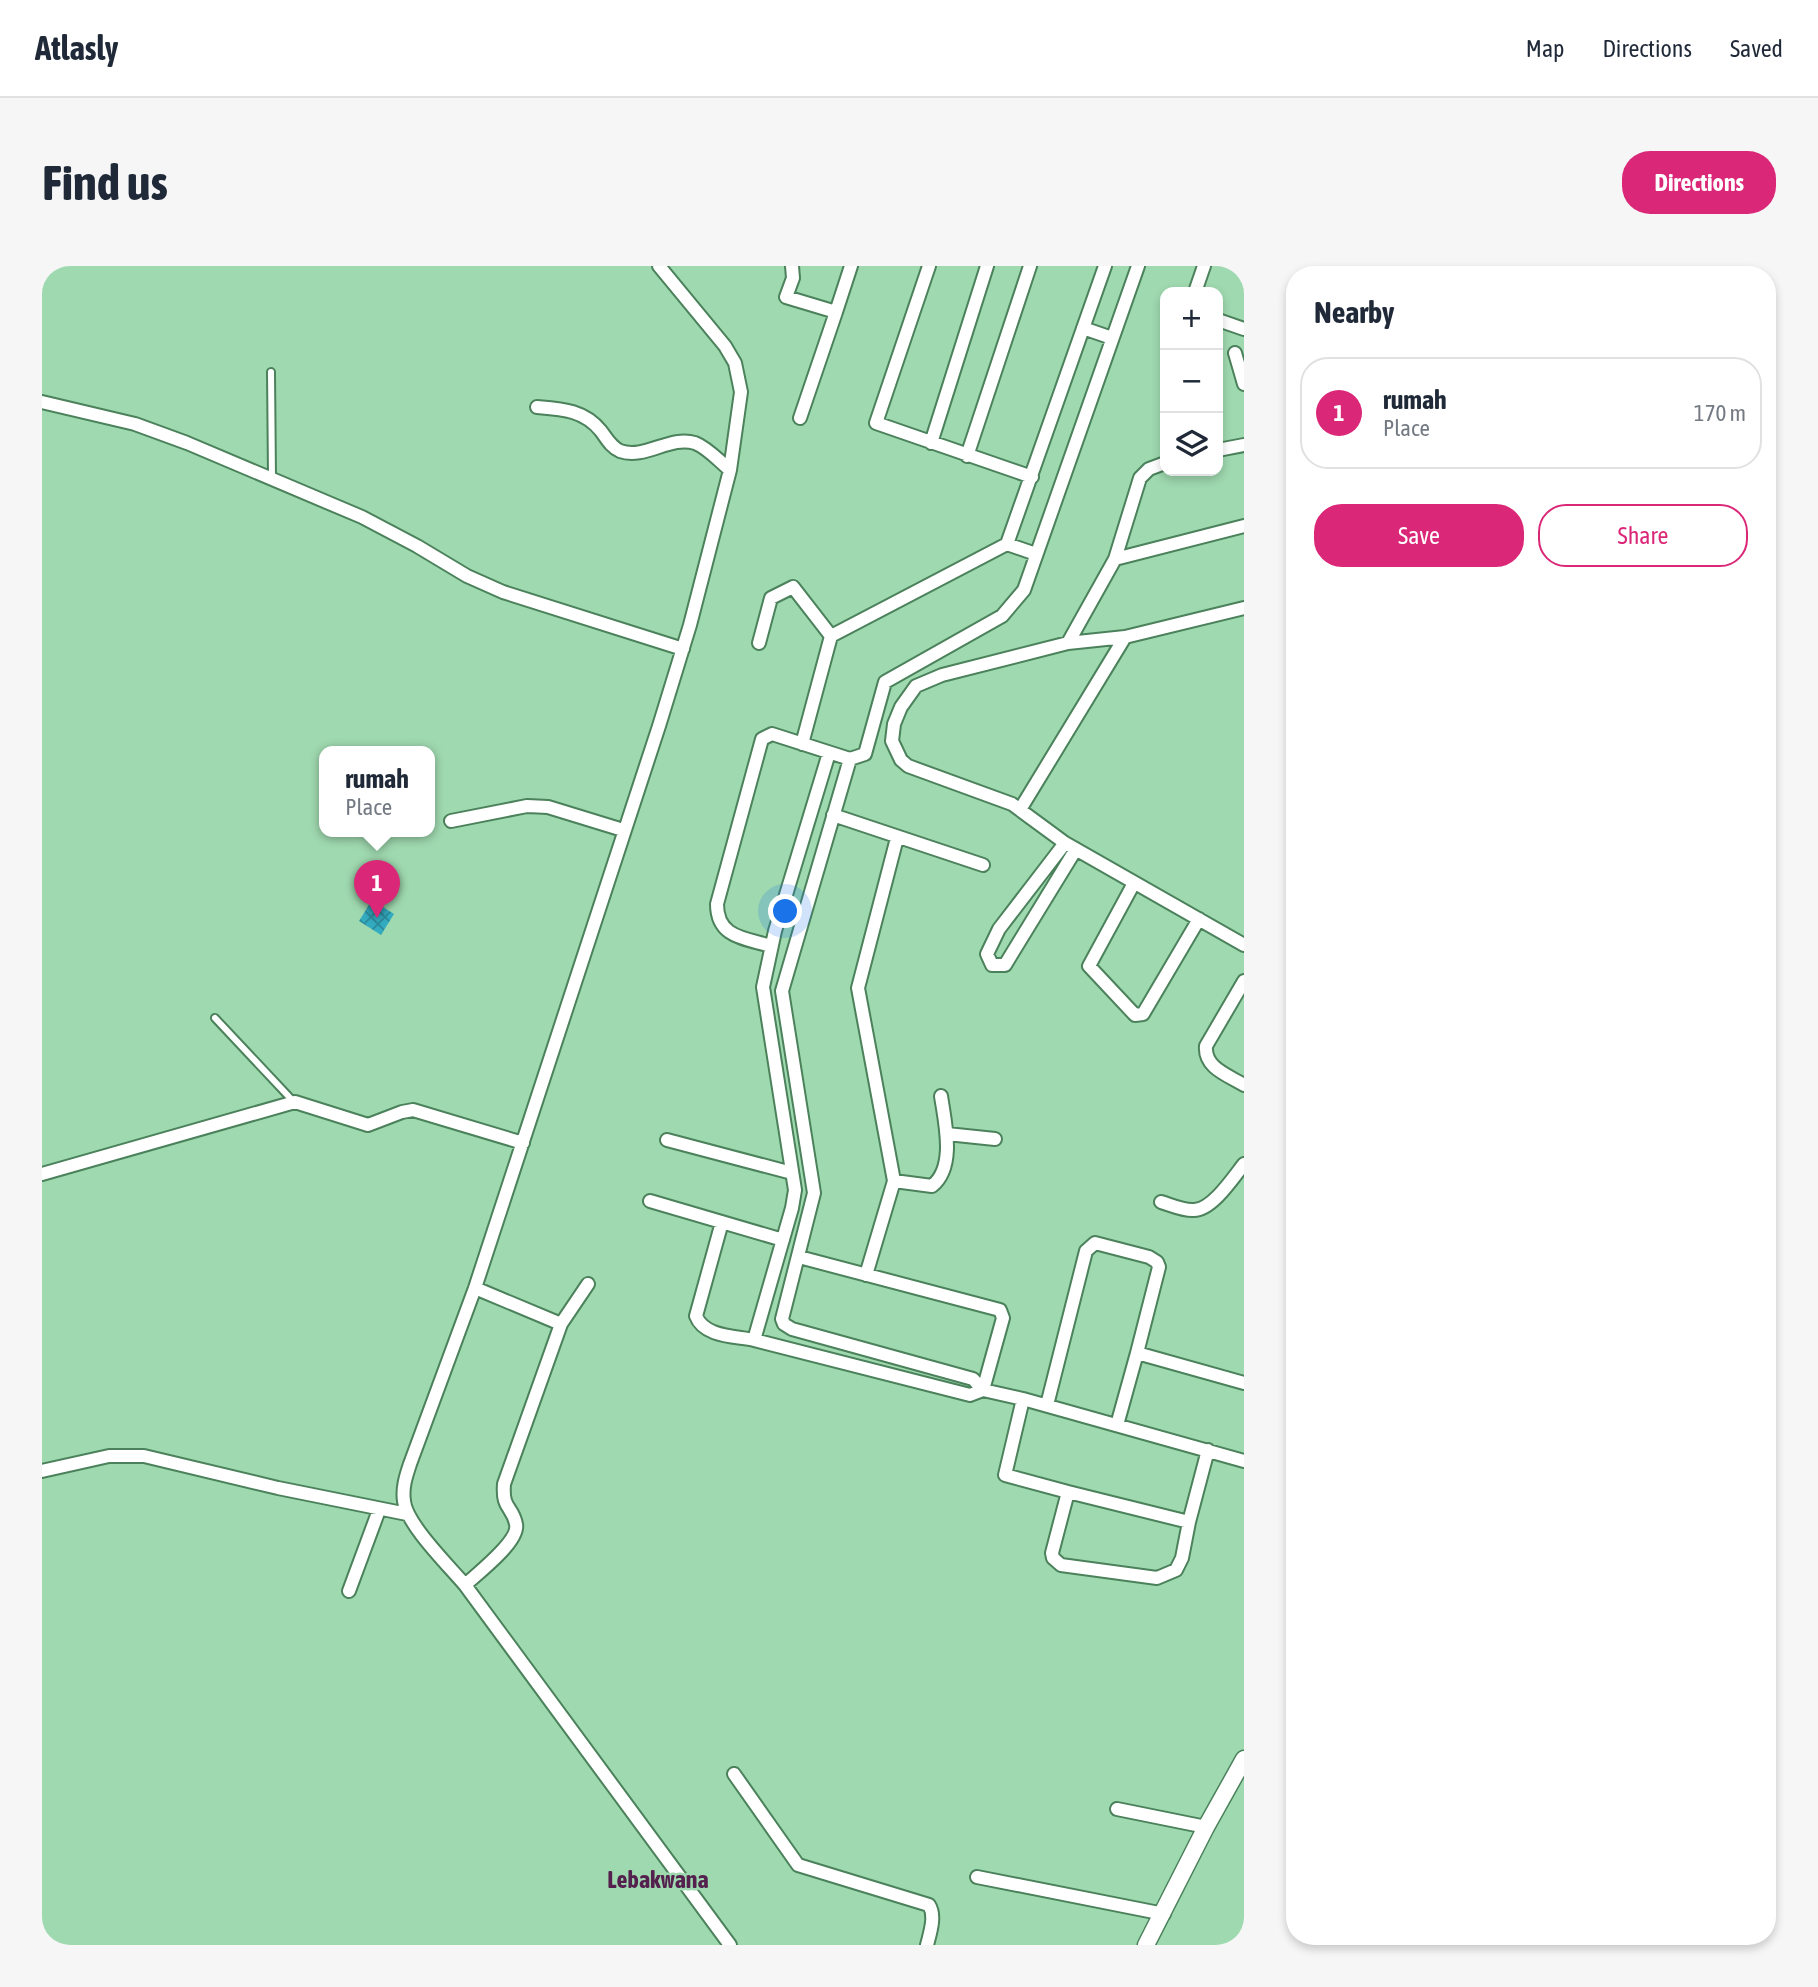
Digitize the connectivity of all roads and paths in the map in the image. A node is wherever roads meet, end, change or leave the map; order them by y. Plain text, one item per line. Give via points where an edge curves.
1 (659, 266) edge
2 (792, 266) edge
3 (851, 266) edge
4 (929, 266) edge
5 (987, 266) edge
6 (1105, 266) edge
7 (1138, 266) edge
8 (1204, 266) edge
9 (1024, 267) edge
10 (1197, 287) edge
11 (836, 312) junction
12 (1223, 322) edge
13 (1083, 328) junction
14 (1244, 329) edge
15 (1112, 338) junction
16 (1235, 353) dead end
17 (271, 372) dead end
18 (1244, 384) edge
19 (42, 402) edge
20 (537, 407) dead end
21 (800, 418) dead end
22 (931, 443) junction
23 (1244, 445) edge
24 (1223, 449) edge
25 (967, 456) junction
26 (1160, 465) edge
27 (730, 470) junction
28 (1032, 477) junction
29 (272, 478) junction
30 (1244, 526) edge
31 (1007, 544) junction
32 (1036, 554) junction
33 (1115, 559) junction
34 (1244, 608) edge
35 (831, 636) junction
36 (1125, 637) junction
37 (759, 643) dead end
38 (1068, 643) junction
39 (683, 649) junction
40 (802, 744) junction
41 (829, 753) junction
42 (850, 759) junction
43 (1021, 808) junction
44 (833, 815) junction
45 (451, 821) dead end
46 (623, 830) junction
47 (897, 838) junction
48 (1065, 842) junction
49 (1076, 849) junction
50 (982, 865) dead end
51 (1134, 883) junction
52 (1017, 905) junction
53 (1034, 917) junction
54 (1199, 919) junction
55 (775, 931) junction
56 (797, 937) junction
57 (771, 946) junction
58 (1244, 946) edge
59 (1244, 981) edge
60 (215, 1018) dead end
61 (1244, 1085) edge
62 (941, 1096) dead end
63 (295, 1102) junction
64 (947, 1134) junction
65 (995, 1139) dead end
66 (667, 1140) dead end
67 (523, 1143) junction
68 (1244, 1164) edge
69 (792, 1173) junction
70 (42, 1174) edge
71 (894, 1181) junction
72 (650, 1201) dead end
73 (1161, 1202) dead end
74 (792, 1208) junction
75 (810, 1213) junction
76 (722, 1222) junction
77 (783, 1240) junction
78 (799, 1257) junction
79 (866, 1275) junction
80 (588, 1284) dead end
81 (475, 1288) junction
82 (561, 1324) junction
83 (754, 1340) junction
84 (1137, 1353) junction
85 (1244, 1383) edge
86 (983, 1390) junction
87 (1023, 1399) junction
88 (1047, 1405) junction
89 (1117, 1425) junction
90 (1208, 1450) junction
91 (1244, 1461) edge
92 (42, 1471) edge
93 (1068, 1492) junction
94 (379, 1510) junction
95 (407, 1514) junction
96 (1189, 1522) junction
97 (465, 1585) junction
98 (349, 1591) dead end
99 (1244, 1759) edge
100 (734, 1774) dead end
101 (1117, 1809) dead end
102 (1206, 1826) junction
103 (977, 1877) dead end
104 (1164, 1914) junction
105 (730, 1945) edge
106 (927, 1945) edge
107 (1146, 1945) edge

1 - 27 street via 734,363 741,392
2 - 11 street via 786,297
3 - 11 street
4 - 22 street via 876,423
5 - 22 street
6 - 13 street
7 - 15 street
8 - 10 street
9 - 25 street
11 - 21 street
12 - 14 street
13 - 15 street
13 - 28 street
15 - 32 street
16 - 18 street
17 - 29 lane
19 - 29 street via 135,424
20 - 27 street via 569,410 587,418 622,452 681,441 695,443
22 - 25 street
23 - 24 street
25 - 28 street
26 - 33 street via 1140,478
27 - 39 street
28 - 31 street
29 - 39 street via 362,517 503,592
30 - 33 street
31 - 32 street
31 - 35 street
32 - 42 street via 1024,590 1002,616 885,682 865,754
33 - 38 street
34 - 36 street
35 - 37 street via 793,587 771,598
35 - 40 street
36 - 38 street
36 - 43 street
38 - 43 street via 942,675 916,686 894,724 892,741 908,766
39 - 46 street
40 - 41 street
40 - 57 street via 772,734 762,739 717,904 728,933
41 - 42 street
41 - 55 street
42 - 44 street
43 - 48 street
44 - 47 street
44 - 56 street
45 - 46 street via 527,806 548,807
46 - 67 street
47 - 50 street
47 - 71 street via 858,988
48 - 49 street
48 - 52 street
49 - 51 street
49 - 53 street
51 - 54 street
51 - 54 street via 1089,966 1135,1015 1143,1014
52 - 53 street
52 - 53 street via 989,946 992,965 1004,965
54 - 58 street
55 - 56 street
55 - 57 street
56 - 75 street via 782,991 814,1193
57 - 69 street via 763,987
59 - 61 street via 1206,1046 1205,1056
60 - 63 lane
62 - 64 street
63 - 67 street via 368,1125 412,1110
63 - 70 street
64 - 65 street
64 - 71 street via 945,1171 940,1180 932,1186
66 - 69 street
67 - 81 street
68 - 73 street via 1210,1205 1200,1210
69 - 74 street
71 - 79 street
72 - 76 street
74 - 75 street
74 - 77 street
75 - 78 street
76 - 77 street
76 - 83 street via 696,1315 710,1331
77 - 83 street
78 - 79 street
78 - 86 street via 782,1314 787,1327 973,1379
79 - 86 street via 1000,1310 1003,1318
80 - 82 street
81 - 82 street
81 - 95 street via 410,1464 404,1485
82 - 97 street via 504,1484 503,1499 517,1530 513,1540
83 - 86 street via 970,1395
84 - 85 street
84 - 88 street via 1157,1262 1099,1243 1091,1245
84 - 89 street
86 - 87 street
87 - 88 street
87 - 93 street via 1005,1475
88 - 89 street
89 - 90 street
90 - 91 street
90 - 96 street
92 - 94 street via 108,1456 144,1456
93 - 96 street
93 - 96 street via 1052,1553 1060,1565 1164,1577 1179,1566
94 - 95 street
94 - 98 street
95 - 97 street
97 - 105 street
99 - 102 street
100 - 106 street via 798,1865 929,1905 932,1918
101 - 102 street
102 - 104 street
103 - 104 street
104 - 107 street

